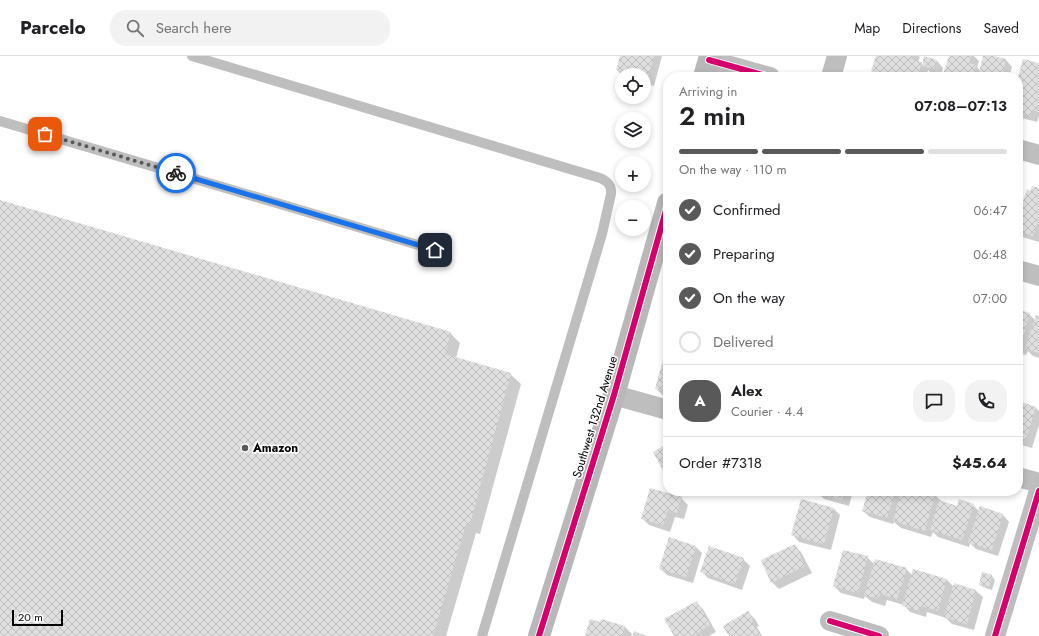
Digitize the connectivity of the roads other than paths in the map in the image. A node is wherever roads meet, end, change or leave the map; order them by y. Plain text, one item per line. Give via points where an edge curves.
1 (192, 56) edge
2 (837, 56) edge
3 (707, 64) edge
4 (746, 72) edge
5 (832, 72) edge
6 (0, 121) edge
7 (1023, 150) edge
8 (1039, 155) edge
9 (663, 221) edge
10 (435, 250) dead end
11 (1023, 271) edge
12 (1039, 276) edge
13 (614, 395) junction
14 (663, 409) edge
15 (1023, 479) edge
16 (1039, 484) edge
17 (1039, 491) edge
18 (830, 621) dead end
19 (482, 636) edge
20 (539, 636) edge
21 (879, 636) edge
22 (995, 636) edge

1 - 19 lane via 598,177 609,185 611,194 602,234
2 - 5 street
3 - 4 street
6 - 10 lane
7 - 8 street
9 - 13 street, Southwest 132nd Avenue
11 - 12 street
13 - 14 street
13 - 20 street, Southwest 132nd Avenue
15 - 16 street
17 - 22 street
18 - 21 street

